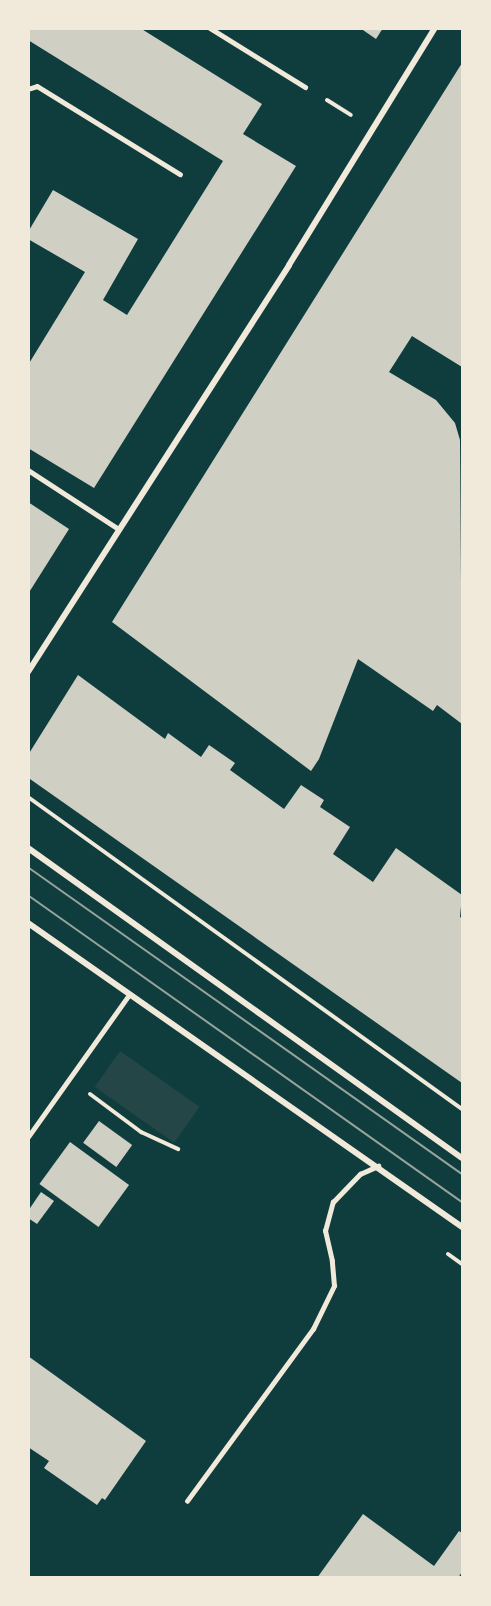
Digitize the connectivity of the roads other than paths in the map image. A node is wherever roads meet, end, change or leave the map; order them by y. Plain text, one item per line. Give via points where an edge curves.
1 (210, 28) edge
2 (435, 28) edge
3 (305, 87) road end
4 (28, 89) edge
5 (180, 174) dead end
6 (28, 470) edge
7 (119, 529) junction
8 (28, 672) edge
9 (28, 848) edge
10 (28, 923) edge
11 (129, 995) junction
12 (28, 1137) edge
13 (462, 1158) edge
14 (378, 1166) junction
15 (462, 1227) edge
16 (187, 1501) dead end

1 - 3 lane
2 - 7 street
4 - 5 lane via 37,86
6 - 7 lane
7 - 8 street
9 - 13 street
10 - 11 street
11 - 12 lane
11 - 14 street
14 - 15 street
14 - 16 lane via 360,1174 333,1202 324,1231 334,1286 313,1329

